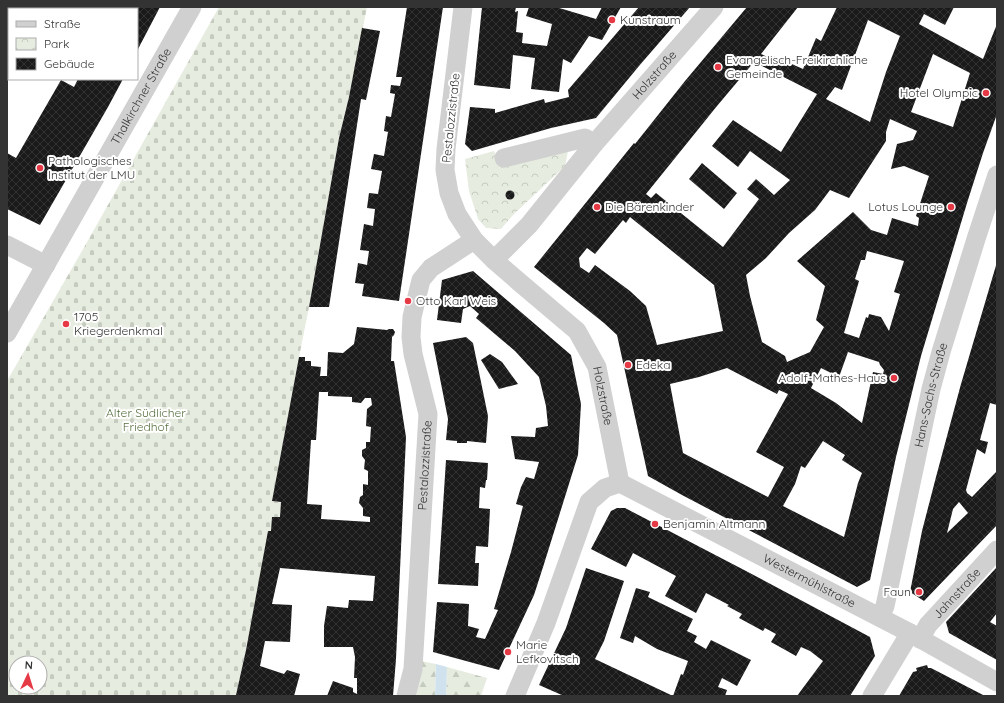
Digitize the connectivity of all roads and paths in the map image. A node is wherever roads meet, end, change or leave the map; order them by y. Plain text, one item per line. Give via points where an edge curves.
1 (192, 7) edge
2 (463, 7) edge
3 (714, 7) edge
4 (594, 144) junction
5 (504, 158) dead end
6 (997, 176) edge
7 (474, 240) junction
8 (7, 245) edge
9 (494, 260) junction
10 (46, 265) junction
11 (7, 333) edge
12 (620, 483) junction
13 (997, 550) edge
14 (880, 617) junction
15 (915, 636) junction
16 (997, 682) edge
17 (406, 696) edge
18 (515, 696) edge
19 (872, 696) edge

1 - 10 street, Thalkirchner Straße
2 - 7 street, Pestalozzistraße via 445,170 457,214
3 - 4 street, Holzstraße
4 - 5 street via 585,138
4 - 9 street, Holzstraße via 529,225
6 - 14 street, Hans-Sachs-Straße via 931,389 885,606
7 - 9 street
7 - 17 street, Pestalozzistraße via 431,268 422,280 412,317 413,354 428,414 413,668
8 - 10 street
9 - 12 street, Holzstraße via 577,331 598,367
10 - 11 street, Thalkirchner Straße
12 - 14 street, Westermühlstraße
12 - 18 street via 605,488 589,502 546,623
13 - 15 street, Jahnstraße
14 - 15 street, Westermühlstraße
15 - 16 street, Westermühlstraße
15 - 19 street, Jahnstraße

